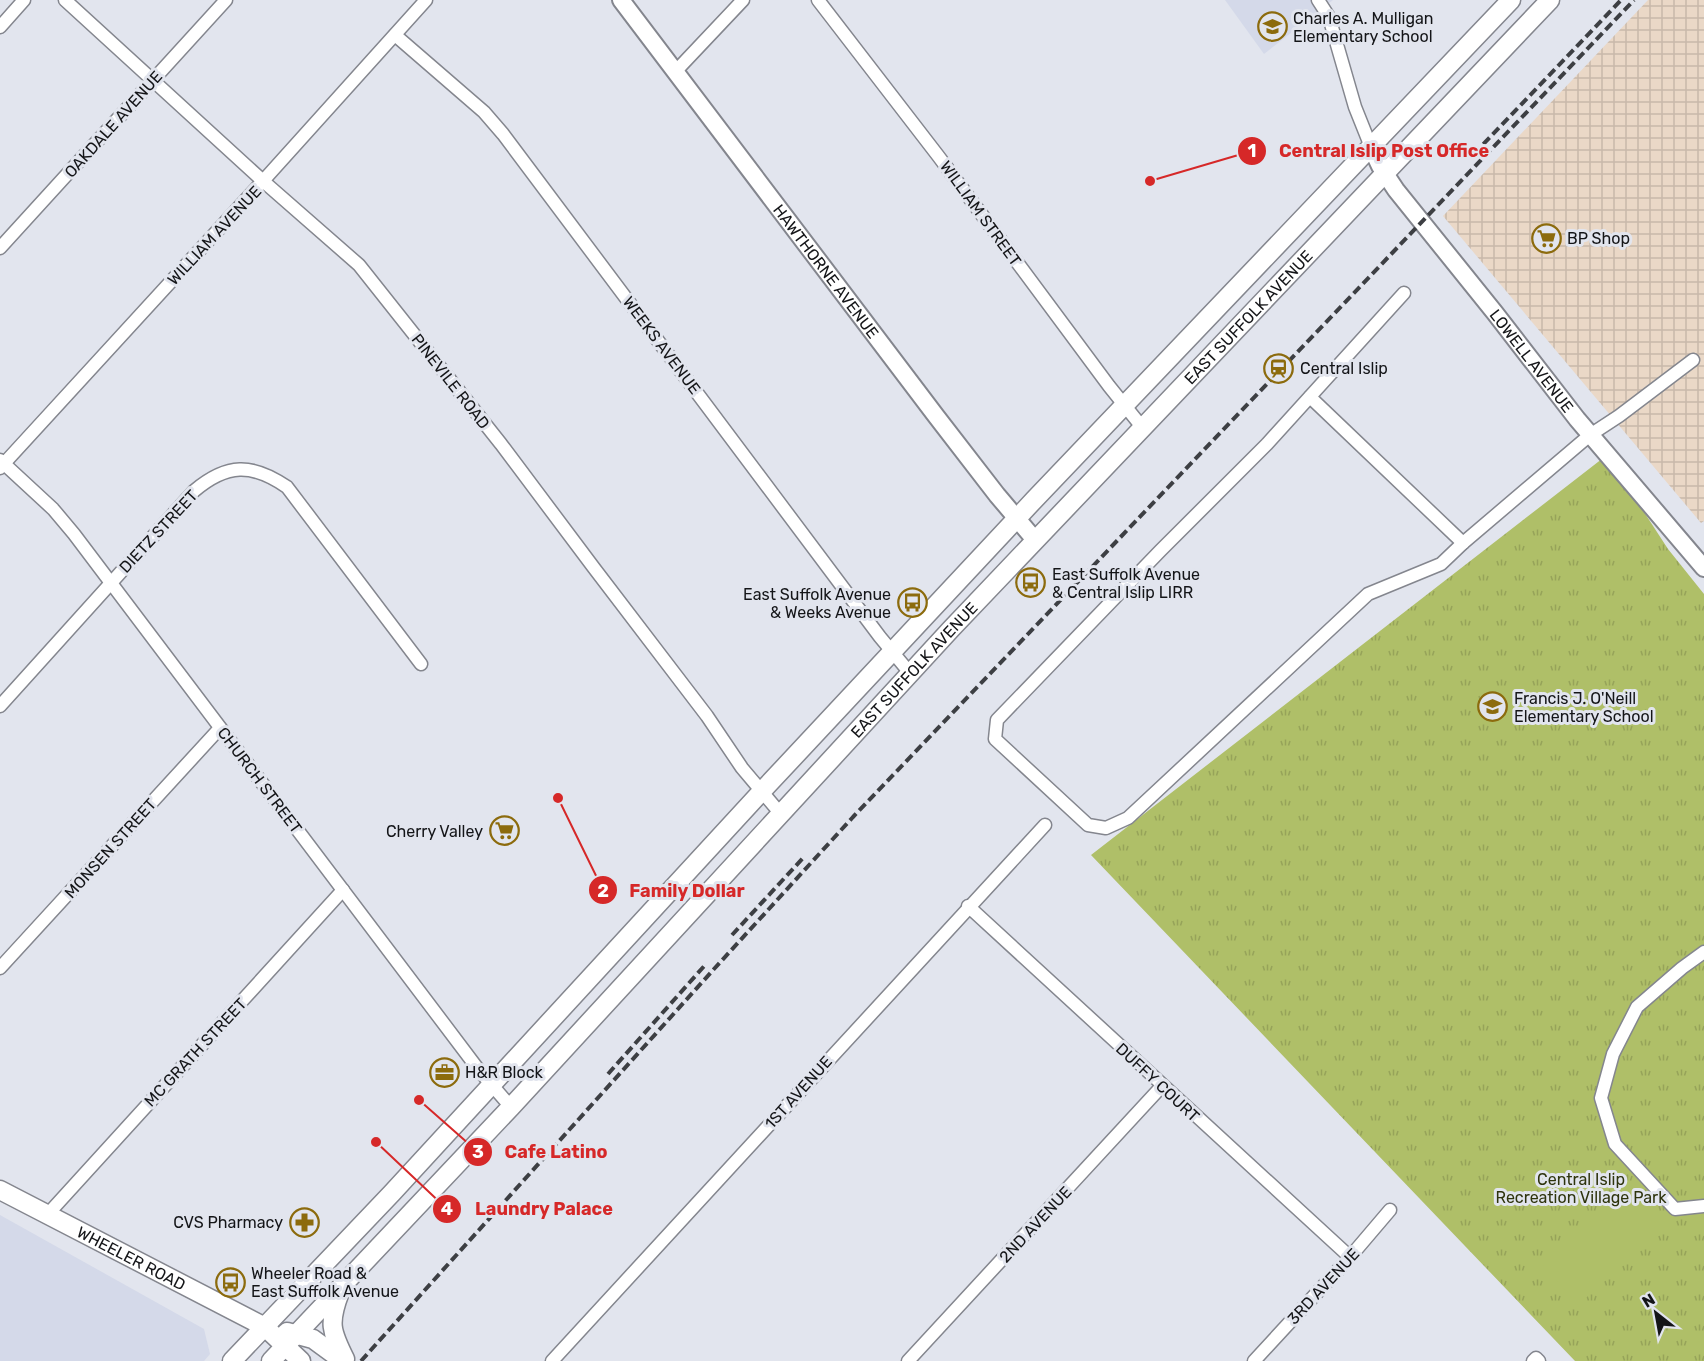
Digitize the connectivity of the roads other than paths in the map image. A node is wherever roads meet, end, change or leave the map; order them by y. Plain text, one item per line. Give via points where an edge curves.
1 (24, 0) edge
2 (65, 0) edge
3 (226, 0) edge
4 (426, 0) edge
5 (621, 0) edge
6 (743, 0) edge
7 (818, 0) edge
8 (1318, 0) edge
9 (1511, 0) edge
10 (1550, 0) edge
11 (0, 27) edge
12 (395, 34) junction
13 (675, 72) junction
14 (152, 80) junction
15 (1371, 147) junction
16 (1385, 173) junction
17 (263, 182) junction
18 (0, 248) edge
19 (1404, 294) dead end
20 (1693, 360) dead end
21 (1310, 397) junction
22 (1124, 405) junction
23 (1143, 427) junction
24 (1590, 435) junction
25 (1, 464) edge
26 (1017, 518) junction
27 (1035, 540) junction
28 (1462, 543) junction
29 (1704, 568) edge
30 (111, 582) junction
31 (891, 651) junction
32 (421, 664) dead end
33 (910, 673) junction
34 (0, 706) edge
35 (220, 729) junction
36 (762, 791) junction
37 (780, 813) junction
38 (1045, 825) dead end
39 (343, 891) junction
40 (968, 906) junction
41 (1704, 952) edge
42 (0, 969) edge
43 (491, 1085) junction
44 (1162, 1086) junction
45 (511, 1107) junction
46 (0, 1190) edge
47 (1704, 1206) edge
48 (1390, 1210) dead end
49 (48, 1214) junction
50 (1350, 1257) junction
51 (344, 1284) junction
52 (265, 1327) junction
53 (290, 1340) junction
54 (232, 1361) edge
55 (271, 1361) edge
56 (301, 1361) edge
57 (345, 1361) edge
58 (552, 1361) edge
59 (908, 1361) edge
60 (1254, 1361) edge

1 - 11 street
2 - 14 street, PINEVILE ROAD
3 - 14 street, OAKDALE AVENUE
4 - 12 street, WILLIAM AVENUE
5 - 13 street, HAWTHORNE AVENUE
6 - 13 street
7 - 22 street, WILLIAM STREET
8 - 15 street via 1329,17
9 - 15 main road, EAST SUFFOLK AVENUE
10 - 16 main road, EAST SUFFOLK AVENUE
12 - 17 street, WILLIAM AVENUE
12 - 31 street, WEEKS AVENUE via 484,112 503,134
13 - 26 street, HAWTHORNE AVENUE
14 - 17 street, PINEVILE ROAD
14 - 18 street, OAKDALE AVENUE
15 - 16 street, LOWELL AVENUE
15 - 22 main road, EAST SUFFOLK AVENUE
16 - 23 main road, EAST SUFFOLK AVENUE
16 - 24 street, LOWELL AVENUE
17 - 25 street, WILLIAM AVENUE
17 - 36 street, PINEVILE ROAD via 359,264 501,444
19 - 21 street
20 - 24 street
21 - 28 street
21 - 28 street via 1010,705 997,720 995,739 1088,825 1106,828 1128,818 1368,594 1441,564
22 - 23 street, WILLIAM STREET
22 - 26 main road, EAST SUFFOLK AVENUE
23 - 27 main road, EAST SUFFOLK AVENUE
24 - 28 street
24 - 29 street, LOWELL AVENUE
25 - 30 street, CHURCH STREET via 53,509
26 - 27 street, HAWTHORNE AVENUE
26 - 31 main road, EAST SUFFOLK AVENUE
27 - 33 main road, EAST SUFFOLK AVENUE
30 - 32 street, DIETZ STREET via 208,479 245,469 270,475 287,488
30 - 34 street, DIETZ STREET
30 - 35 street, CHURCH STREET
31 - 33 street, WEEKS AVENUE
31 - 36 main road, EAST SUFFOLK AVENUE
33 - 37 main road, EAST SUFFOLK AVENUE
35 - 39 street, CHURCH STREET
35 - 42 street, MONSEN STREET
36 - 37 street, PINEVILE ROAD
36 - 43 main road, EAST SUFFOLK AVENUE
37 - 45 main road, EAST SUFFOLK AVENUE
38 - 40 street, 1ST AVENUE
39 - 43 street, CHURCH STREET
39 - 49 street, MC GRATH STREET
40 - 44 street, DUFFY COURT
40 - 58 street, 1ST AVENUE
41 - 47 street via 1637,1007 1613,1054 1601,1098 1615,1143 1675,1209
43 - 45 street, CHURCH STREET
43 - 52 main road, EAST SUFFOLK AVENUE
44 - 50 street, DUFFY COURT
44 - 59 street, 2ND AVENUE
45 - 51 main road, EAST SUFFOLK AVENUE
46 - 49 main road, WHEELER ROAD
48 - 50 street, 3RD AVENUE
49 - 52 main road, WHEELER ROAD
50 - 60 street, 3RD AVENUE
51 - 53 main road, EAST SUFFOLK AVENUE
51 - 57 main road via 332,1325
52 - 53 main road, WHEELER ROAD
52 - 54 main road, EAST SUFFOLK AVENUE
53 - 55 main road, EAST SUFFOLK AVENUE
53 - 56 main road, WHEELER ROAD
53 - 57 main road, WHEELER ROAD via 313,1339

